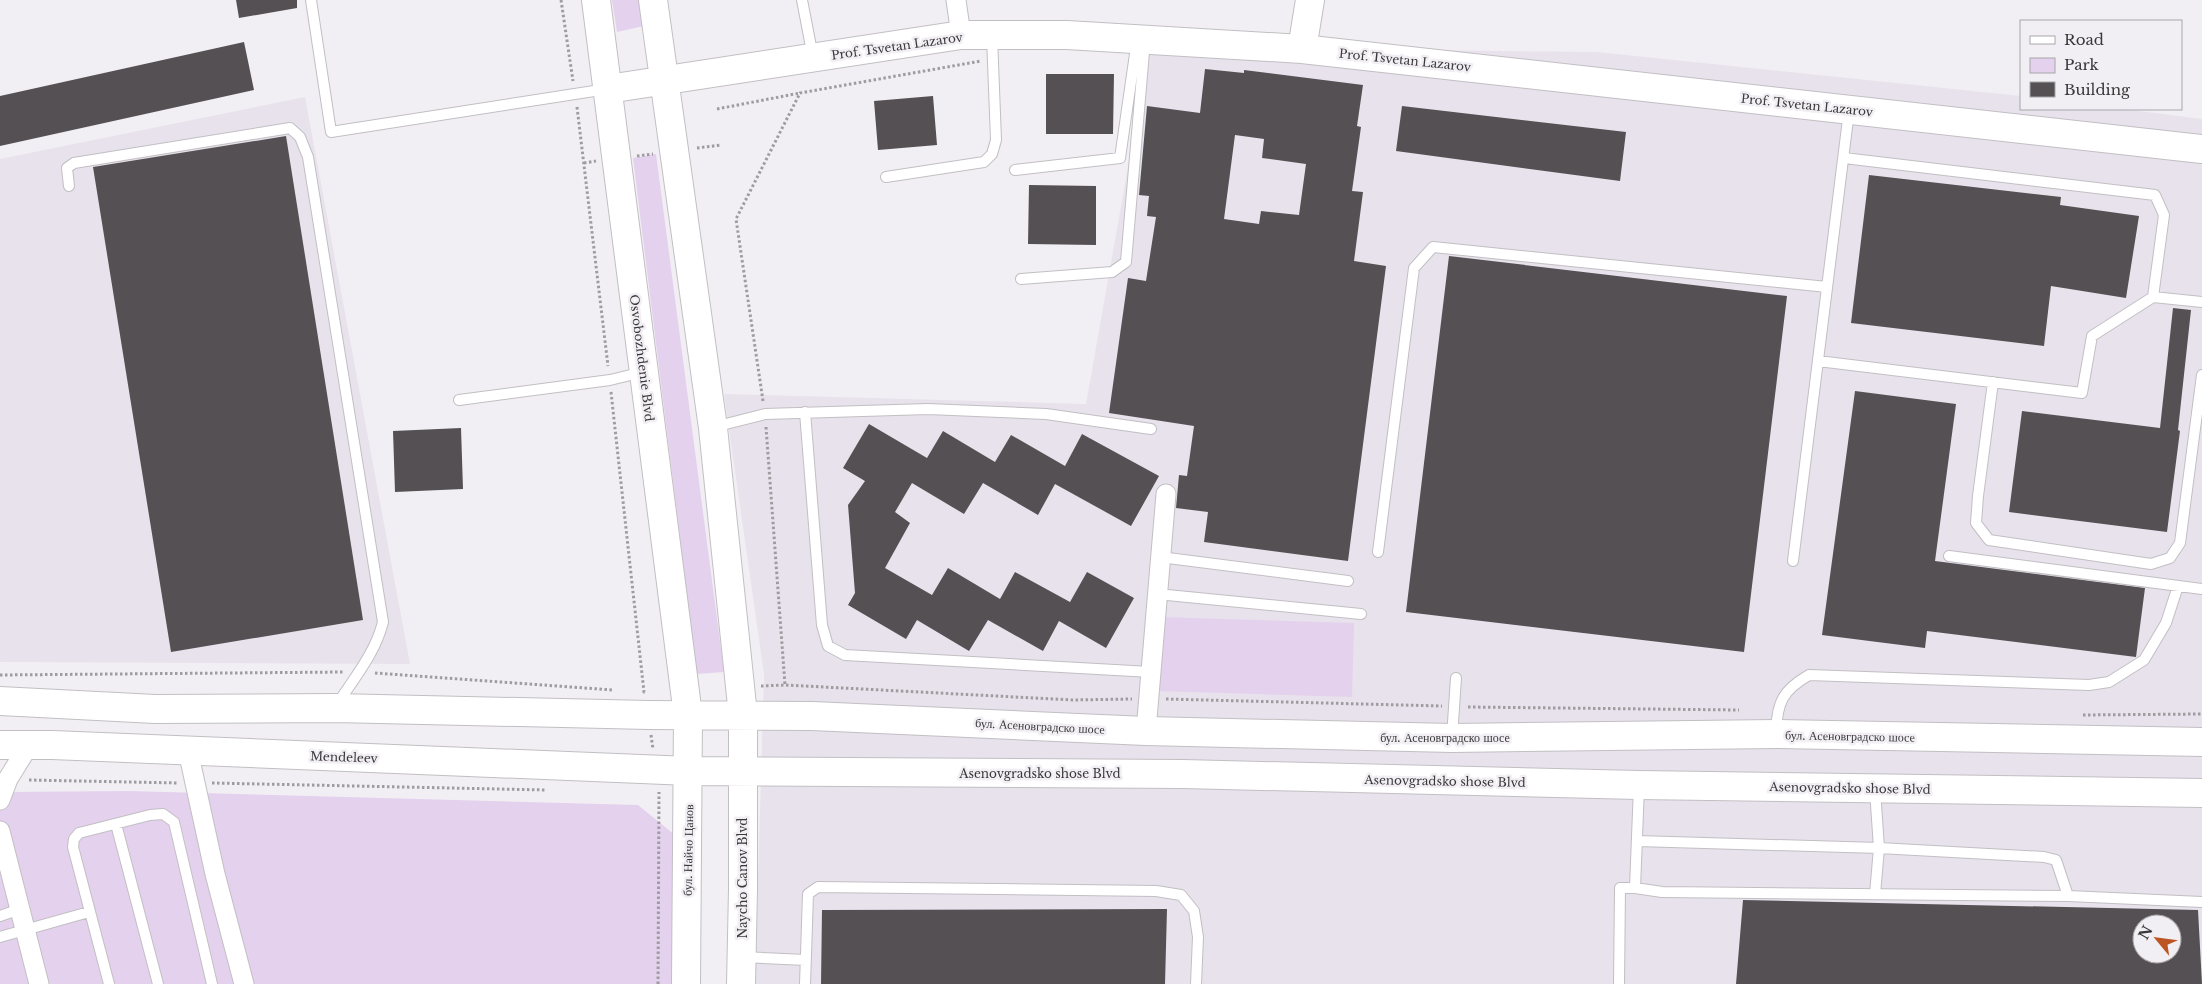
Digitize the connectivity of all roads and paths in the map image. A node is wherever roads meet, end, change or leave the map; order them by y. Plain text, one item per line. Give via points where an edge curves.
1 (311, 0) edge
2 (561, 0) edge
3 (596, 0) edge
4 (653, 0) edge
5 (802, 0) edge
6 (956, 0) edge
7 (1310, 0) edge
8 (961, 35) junction
9 (1141, 39) junction
10 (992, 48) junction
11 (1302, 49) junction
12 (814, 58) junction
13 (664, 82) junction
14 (608, 89) junction
15 (800, 93) junction
16 (576, 94) junction
17 (717, 109) dead end
18 (1850, 110) junction
19 (2202, 149) edge
20 (1844, 158) junction
21 (1015, 170) dead end
22 (886, 177) dead end
23 (69, 186) dead end
24 (1021, 279) dead end
25 (1827, 287) junction
26 (2153, 297) junction
27 (2202, 302) edge
28 (1818, 361) junction
29 (644, 372) junction
30 (2202, 375) edge
31 (610, 380) junction
32 (1993, 382) junction
33 (460, 400) dead end
34 (805, 412) junction
35 (765, 414) junction
36 (713, 428) junction
37 (1151, 429) dead end
38 (1166, 494) dead end
39 (1378, 552) dead end
40 (1950, 556) dead end
41 (1160, 557) junction
42 (1793, 561) dead end
43 (1348, 581) dead end
44 (2178, 586) junction
45 (2202, 589) edge
46 (1157, 594) junction
47 (1361, 614) dead end
48 (358, 672) junction
49 (1150, 672) junction
50 (0, 675) edge
51 (1456, 678) dead end
52 (614, 690) dead end
53 (634, 691) dead end
54 (1148, 698) junction
55 (648, 700) junction
56 (0, 701) edge
57 (1454, 707) junction
58 (335, 708) junction
59 (2202, 714) edge
60 (688, 715) junction
61 (743, 715) junction
62 (2073, 715) dead end
63 (1776, 723) junction
64 (1146, 731) junction
65 (1452, 738) junction
66 (2202, 742) edge
67 (0, 745) edge
68 (28, 745) junction
69 (188, 750) junction
70 (689, 771) junction
71 (742, 772) junction
72 (8, 779) junction
73 (657, 781) junction
74 (195, 783) junction
75 (1639, 786) junction
76 (1875, 788) junction
77 (550, 790) dead end
78 (2202, 793) edge
79 (0, 800) edge
80 (116, 824) junction
81 (0, 831) edge
82 (1637, 841) junction
83 (1879, 848) junction
84 (1635, 888) junction
85 (1875, 894) junction
86 (2068, 896) junction
87 (2202, 902) edge
88 (20, 909) junction
89 (89, 912) junction
90 (0, 916) edge
91 (26, 930) junction
92 (0, 937) edge
93 (742, 957) junction
94 (806, 960) junction
95 (39, 984) edge
96 (108, 984) edge
97 (158, 984) edge
98 (212, 984) edge
99 (244, 984) edge
100 (658, 984) edge
101 (686, 984) edge
102 (741, 984) edge
103 (805, 984) edge
104 (1196, 984) edge
105 (1619, 984) edge

1 - 16 lane via 331,132
2 - 16 path
3 - 14 main road, Osvobozhdenie Blvd
4 - 13 main road
5 - 12 lane
6 - 8 street
7 - 11 main road
8 - 10 main road, Prof. Tsvetan Lazarov
8 - 12 main road, Prof. Tsvetan Lazarov
9 - 10 main road, Prof. Tsvetan Lazarov via 1067,35
9 - 11 main road, Prof. Tsvetan Lazarov
9 - 21 lane via 1120,158
9 - 24 lane via 1126,262 1112,272
10 - 15 path
10 - 22 lane via 996,140 992,154 984,162
11 - 18 main road, Prof. Tsvetan Lazarov
12 - 13 main road, Prof. Tsvetan Lazarov
13 - 14 main road, Prof. Tsvetan Lazarov
13 - 36 main road
14 - 16 lane
14 - 29 main road, Osvobozhdenie Blvd
15 - 17 path
15 - 35 path via 736,219
16 - 31 path
18 - 19 main road, Prof. Tsvetan Lazarov
18 - 20 lane
20 - 25 lane
20 - 26 lane via 2155,195 2164,215
23 - 48 lane via 67,168 74,163 290,128 300,137 308,157 384,622 379,639
25 - 28 lane
25 - 39 lane via 1433,247 1414,268
26 - 27 lane
26 - 32 lane via 2092,336 2082,393
28 - 32 lane
28 - 42 lane
29 - 31 lane
29 - 60 main road, Osvobozhdenie Blvd
30 - 32 lane via 2180,543 2170,558 2151,564 1989,540 1976,523
31 - 33 lane
31 - 55 path
34 - 35 lane
34 - 37 lane via 928,409 1046,414
34 - 49 lane via 822,625 828,646 845,655
35 - 36 lane
35 - 54 path via 785,685 1072,700
36 - 61 main road
38 - 41 street
40 - 44 lane
41 - 43 lane
41 - 46 street
44 - 45 lane
44 - 63 lane via 2166,623 2144,660 2109,682 2089,685 1809,675 1795,683 1785,696
46 - 47 lane
46 - 49 street
48 - 50 path
48 - 52 path
48 - 58 lane
49 - 54 street
51 - 57 lane
53 - 55 path
54 - 57 path
54 - 64 street
55 - 58 main road
55 - 60 main road
55 - 73 path
56 - 58 main road via 155,709
57 - 63 path
57 - 65 lane
59 - 62 path
60 - 61 main road, бул. Асеновградско шосе
60 - 70 main road, бул. Найчо Цанов
61 - 64 main road, бул. Асеновградско шосе
61 - 71 main road
63 - 65 main road, бул. Асеновградско шосе
63 - 66 main road, бул. Асеновградско шосе
64 - 65 main road, бул. Асеновградско шосе
67 - 68 main road, Mendeleev
68 - 69 main road, Mendeleev
68 - 72 street
69 - 73 main road, Mendeleev
69 - 74 street
70 - 71 main road, Asenovgradsko shose Blvd
70 - 73 main road, Mendeleev
70 - 101 main road, бул. Найчо Цанов
71 - 75 main road, Asenovgradsko shose Blvd via 1183,774
71 - 93 main road, Naycho Canov Blvd
72 - 74 path
72 - 79 street
73 - 100 path
74 - 77 path
74 - 99 street
75 - 76 main road, Asenovgradsko shose Blvd
75 - 82 lane
76 - 78 main road, Asenovgradsko shose Blvd
76 - 83 lane
80 - 89 lane via 79,833 74,839 72,847
80 - 97 lane
80 - 98 lane via 163,814 174,822
81 - 88 street
82 - 83 lane
82 - 84 lane
83 - 85 lane
83 - 86 lane via 2056,860
84 - 85 lane via 1662,892
84 - 105 lane via 1620,888
85 - 86 lane
86 - 87 lane
88 - 90 lane
88 - 91 street
89 - 91 lane
89 - 96 lane
91 - 92 lane
91 - 95 street
93 - 94 lane
93 - 102 main road, Naycho Canov Blvd
94 - 103 lane
94 - 104 lane via 808,894 818,887 1156,891 1181,895 1194,911 1198,937

